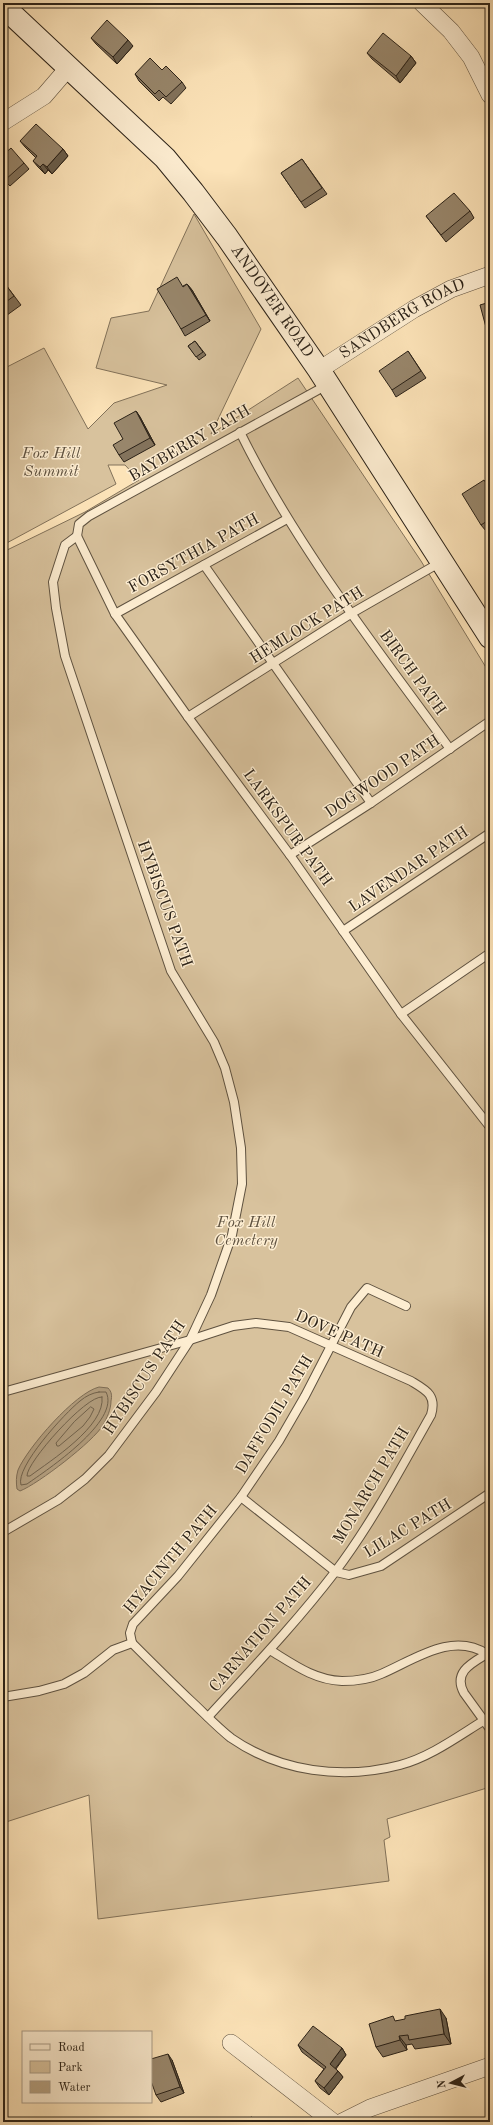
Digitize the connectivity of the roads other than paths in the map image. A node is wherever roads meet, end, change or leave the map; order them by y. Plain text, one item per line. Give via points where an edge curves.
1 (422, 3) edge
2 (3, 6) edge
3 (69, 67) junction
4 (490, 95) edge
5 (3, 122) edge
6 (490, 275) edge
7 (323, 377) junction
8 (240, 432) junction
9 (287, 519) junction
10 (76, 536) junction
11 (442, 562) junction
12 (204, 565) junction
13 (352, 613) junction
14 (115, 614) junction
15 (490, 637) edge
16 (272, 663) junction
17 (188, 717) junction
18 (490, 721) edge
19 (450, 750) junction
20 (371, 803) junction
21 (490, 834) edge
22 (290, 855) junction
23 (343, 931) junction
24 (490, 953) edge
25 (401, 1014) junction
26 (490, 1127) edge
27 (406, 1306) dead end
28 (190, 1340) junction
29 (332, 1346) junction
30 (3, 1392) edge
31 (431, 1415) joint
32 (490, 1493) edge
33 (241, 1497) junction
34 (3, 1532) edge
35 (336, 1572) junction
36 (132, 1644) junction
37 (270, 1650) junction
38 (488, 1653) edge
39 (3, 1697) edge
40 (208, 1717) junction
41 (483, 1721) junction
42 (490, 1729) edge
43 (231, 2043) dead end
44 (490, 2066) edge
45 (333, 2122) edge
46 (342, 2122) edge

1 - 4 street via 452,31 471,57
2 - 3 main road, ANDOVER ROAD
3 - 5 street via 44,96
3 - 7 main road, ANDOVER ROAD via 164,158 193,192
6 - 7 street, SANDBERG ROAD via 451,289 414,309
7 - 8 lane, BAYBERRY PATH
7 - 11 main road, ANDOVER ROAD
8 - 9 lane, BIRCH PATH
8 - 10 lane, BAYBERRY PATH via 89,516 79,524
9 - 12 lane, FORSYTHIA PATH
9 - 13 lane, BIRCH PATH
10 - 14 lane, LARKSPUR PATH
10 - 28 lane, HYBISCUS PATH via 64,545 53,582 65,656 171,971 214,1042 225,1068 234,1102 241,1148 242,1184 232,1236 211,1295
11 - 13 lane, HEMLOCK PATH
11 - 15 main road, ANDOVER ROAD
12 - 14 lane, FORSYTHIA PATH
12 - 16 lane
13 - 16 lane, HEMLOCK PATH
13 - 19 lane, BIRCH PATH
14 - 17 lane, LARKSPUR PATH
16 - 17 lane, HEMLOCK PATH
16 - 20 lane
17 - 22 lane, LARKSPUR PATH
18 - 19 lane, DOGWOOD PATH
19 - 20 lane, DOGWOOD PATH
20 - 22 lane, DOGWOOD PATH
21 - 23 lane, LAVENDAR PATH
22 - 23 lane, LARKSPUR PATH
23 - 25 lane, LARKSPUR PATH
24 - 25 lane
25 - 26 lane, LARKSPUR PATH
27 - 29 lane, DAFFODIL PATH via 367,1288 350,1307
28 - 29 lane, DOVE PATH via 233,1326 267,1323 289,1327
28 - 30 lane, DOVE PATH
28 - 34 lane, HYBISCUS PATH via 109,1455 58,1500
29 - 31 lane, DOVE PATH via 411,1381 427,1391 434,1405
29 - 33 lane, DAFFODIL PATH via 279,1440
31 - 35 lane, MONARCH PATH via 382,1502
32 - 35 lane, LILAC PATH via 381,1566 349,1575
33 - 35 lane
33 - 36 lane, HYACINTH PATH via 178,1576 133,1624 130,1633
35 - 37 lane, CARNATION PATH
36 - 39 lane via 113,1650 84,1674 64,1684
36 - 40 lane
37 - 38 lane via 306,1673 343,1681 381,1674 422,1654 444,1647 464,1645
37 - 40 lane, CARNATION PATH
38 - 41 lane via 463,1671 460,1678 461,1687
40 - 41 lane via 231,1737 260,1755 294,1766 328,1772 368,1771 401,1764 440,1748
41 - 42 lane
43 - 45 street
44 - 46 street via 370,2108

